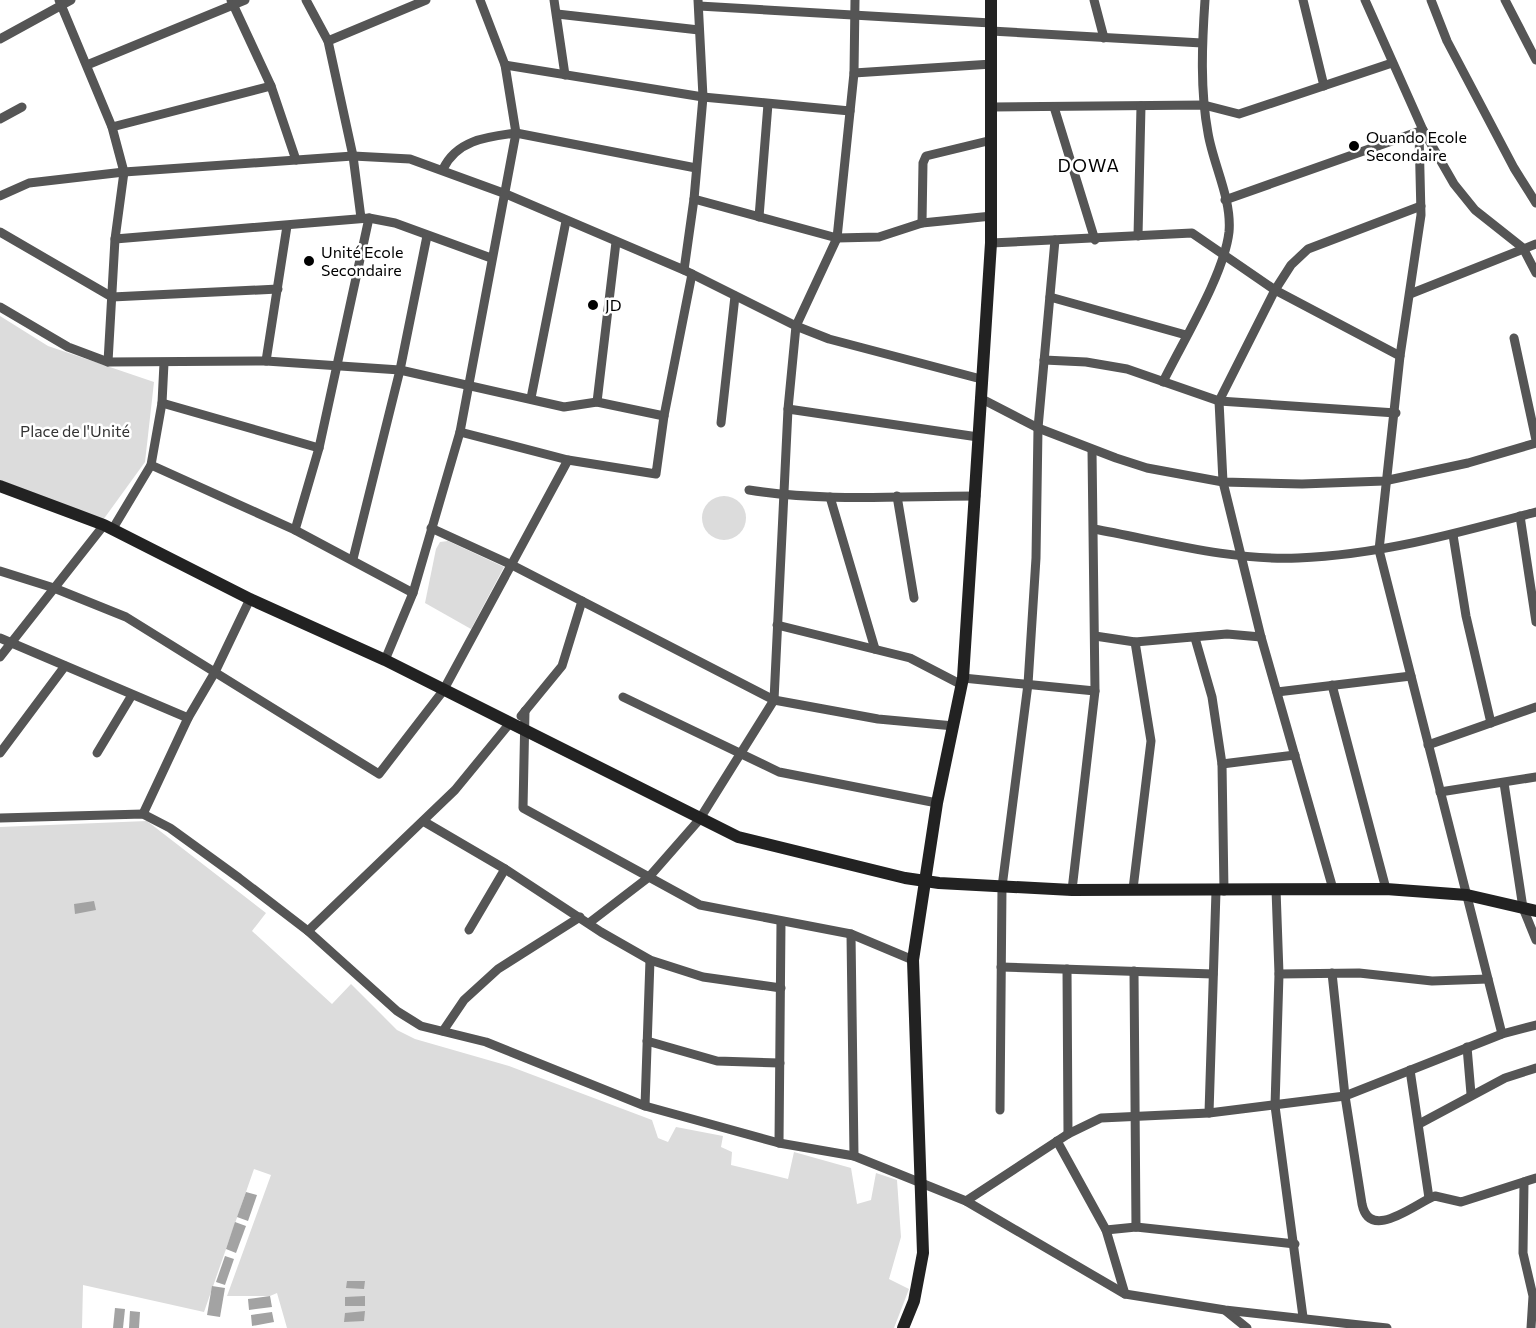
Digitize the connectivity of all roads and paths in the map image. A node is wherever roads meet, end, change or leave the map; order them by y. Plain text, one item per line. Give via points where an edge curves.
1 (71, 0) edge
2 (245, 0) edge
3 (306, 0) edge
4 (426, 0) edge
5 (480, 0) edge
6 (554, 0) edge
7 (781, 0) edge
8 (855, 0) edge
9 (991, 0) edge
10 (1094, 0) edge
11 (1205, 0) edge
12 (1303, 0) edge
13 (1365, 0) edge
14 (1431, 0) edge
15 (1505, 0) edge
16 (60, 2) edge
17 (232, 2) edge
18 (698, 3) edge
19 (781, 11) junction
20 (557, 14) junction
21 (855, 15) junction
22 (991, 27) junction
23 (699, 30) junction
24 (1104, 38) junction
25 (0, 39) edge
26 (328, 41) junction
27 (1202, 43) junction
28 (1534, 52) edge
29 (1392, 63) junction
30 (992, 64) junction
31 (87, 65) junction
32 (505, 65) junction
33 (854, 73) junction
34 (565, 75) junction
35 (271, 86) junction
36 (1324, 86) junction
37 (703, 97) junction
38 (768, 104) junction
39 (1204, 105) junction
40 (1141, 106) junction
41 (22, 107) dead end
42 (993, 107) junction
43 (1054, 107) junction
44 (850, 111) junction
45 (0, 118) edge
46 (112, 127) junction
47 (1421, 131) junction
48 (516, 133) junction
49 (992, 140) junction
50 (353, 156) junction
51 (296, 160) junction
52 (696, 168) junction
53 (443, 169) junction
54 (124, 172) junction
55 (506, 194) junction
56 (0, 196) edge
57 (694, 199) junction
58 (1225, 200) junction
59 (1536, 202) edge
60 (1421, 206) junction
61 (992, 216) junction
62 (759, 217) junction
63 (365, 218) junction
64 (566, 221) junction
65 (922, 224) junction
66 (287, 226) junction
67 (0, 232) edge
68 (427, 236) junction
69 (1138, 236) junction
70 (115, 238) junction
71 (837, 238) junction
72 (1055, 240) junction
73 (1095, 240) junction
74 (616, 242) junction
75 (991, 243) junction
76 (1536, 244) edge
77 (1523, 248) junction
78 (491, 258) junction
79 (1224, 258) junction
80 (688, 272) junction
81 (1536, 273) edge
82 (278, 289) junction
83 (1275, 290) junction
84 (1410, 294) junction
85 (735, 296) junction
86 (112, 297) junction
87 (1050, 297) junction
88 (0, 307) edge
89 (796, 326) junction
90 (1186, 335) junction
91 (1514, 338) dead end
92 (1400, 356) junction
93 (1044, 360) junction
94 (266, 361) junction
95 (108, 362) junction
96 (164, 363) junction
97 (336, 366) junction
98 (400, 370) junction
99 (981, 379) junction
100 (1163, 382) junction
101 (468, 384) junction
102 (531, 398) junction
103 (980, 398) junction
104 (1219, 401) junction
105 (597, 402) junction
106 (162, 403) junction
107 (788, 409) junction
108 (1396, 413) junction
109 (664, 416) junction
110 (722, 423) dead end
111 (1038, 428) junction
112 (460, 432) junction
113 (978, 437) junction
114 (1536, 441) edge
115 (319, 448) junction
116 (1092, 450) junction
117 (568, 460) junction
118 (151, 465) junction
119 (1384, 481) junction
120 (1223, 482) junction
121 (0, 486) edge
122 (749, 490) dead end
123 (897, 495) junction
124 (784, 496) junction
125 (976, 496) junction
126 (830, 497) junction
127 (1536, 512) edge
128 (1520, 516) junction
129 (108, 528) junction
130 (431, 528) junction
131 (295, 530) junction
132 (1094, 530) junction
133 (1453, 534) junction
134 (1379, 550) junction
135 (1243, 556) junction
136 (354, 559) junction
137 (512, 565) junction
138 (0, 571) edge
139 (54, 588) junction
140 (413, 593) junction
141 (914, 598) dead end
142 (250, 599) junction
143 (582, 601) junction
144 (1536, 621) edge
145 (777, 625) junction
146 (1095, 636) junction
147 (1261, 636) junction
148 (0, 638) edge
149 (1196, 638) junction
150 (1135, 642) junction
151 (12, 643) junction
152 (875, 650) junction
153 (0, 657) edge
154 (385, 660) junction
155 (65, 666) junction
156 (215, 672) junction
157 (1411, 676) junction
158 (963, 681) junction
159 (1028, 684) junction
160 (1332, 685) junction
161 (443, 691) junction
162 (1095, 691) junction
163 (1277, 692) junction
164 (132, 695) junction
165 (623, 697) dead end
166 (774, 700) junction
167 (1536, 707) edge
168 (188, 718) junction
169 (1491, 723) junction
170 (516, 726) junction
171 (954, 726) junction
172 (1428, 745) junction
173 (0, 753) edge
174 (97, 753) dead end
175 (738, 754) junction
176 (1294, 755) junction
177 (1222, 764) junction
178 (1536, 777) edge
179 (1504, 783) junction
180 (1440, 792) junction
181 (937, 803) junction
182 (143, 814) junction
183 (0, 818) edge
184 (423, 820) junction
185 (699, 820) junction
186 (506, 869) junction
187 (649, 877) junction
188 (923, 881) junction
189 (1002, 887) junction
190 (1133, 889) junction
191 (1276, 889) junction
192 (1333, 889) junction
193 (1072, 890) junction
194 (1386, 890) junction
195 (1220, 891) junction
196 (1467, 896) junction
197 (1523, 908) junction
198 (1536, 911) edge
199 (580, 917) junction
200 (781, 922) junction
201 (589, 923) junction
202 (469, 930) dead end
203 (308, 931) junction
204 (852, 934) junction
205 (1536, 940) edge
206 (650, 960) junction
207 (913, 960) junction
208 (1001, 967) junction
209 (1066, 969) junction
210 (1134, 971) junction
211 (1332, 973) junction
212 (1213, 974) junction
213 (1279, 974) junction
214 (1488, 979) junction
215 (781, 988) junction
216 (1536, 1025) edge
217 (443, 1031) junction
218 (1502, 1034) junction
219 (647, 1041) junction
220 (1467, 1047) junction
221 (780, 1063) junction
222 (1536, 1068) edge
223 (1410, 1070) junction
224 (1471, 1094) junction
225 (1345, 1096) junction
226 (645, 1106) junction
227 (1275, 1106) junction
228 (1000, 1110) dead end
229 (1209, 1113) junction
230 (1135, 1114) junction
231 (1419, 1124) junction
232 (1068, 1134) junction
233 (1057, 1141) junction
234 (779, 1143) junction
235 (854, 1156) junction
236 (1536, 1178) edge
237 (921, 1182) junction
238 (1524, 1182) junction
239 (1429, 1198) junction
240 (966, 1201) junction
241 (1136, 1227) junction
242 (1106, 1230) junction
243 (1295, 1244) junction
244 (1125, 1294) junction
245 (1225, 1310) junction
246 (1303, 1317) junction
247 (903, 1328) edge
248 (1247, 1328) edge
249 (1387, 1328) edge
250 (1531, 1328) edge

1 - 16 street
2 - 17 street
3 - 26 street
4 - 26 street
5 - 32 street
6 - 20 street
7 - 19 street
8 - 21 street
9 - 22 street
10 - 24 street
11 - 27 street
12 - 36 street
13 - 29 street
14 - 59 street via 1447,41
15 - 28 street
16 - 25 street
16 - 31 street
17 - 31 street
17 - 35 street
18 - 19 street
18 - 23 street
19 - 21 street
20 - 23 street
20 - 34 street
21 - 22 street
21 - 33 street
22 - 24 street
22 - 30 street
23 - 37 street
24 - 27 street
26 - 50 street
27 - 39 street
29 - 36 street
29 - 47 street
30 - 33 street
30 - 42 street
31 - 46 street
32 - 34 street
32 - 48 street
33 - 44 street
34 - 37 street
35 - 46 street
35 - 51 street
36 - 39 street via 1239,114
37 - 38 street
37 - 52 street
38 - 44 street
38 - 62 street
39 - 40 street
39 - 58 street
40 - 43 street
40 - 69 street
41 - 45 street
42 - 43 street
42 - 49 street
43 - 73 street
44 - 71 street
46 - 54 street
47 - 58 street
47 - 60 street
47 - 77 street via 1464,199
48 - 52 street
48 - 53 street via 466,145 449,156
48 - 55 street
49 - 61 street
49 - 65 street via 926,156
50 - 51 street
50 - 53 street via 399,157
50 - 63 street
51 - 54 street
52 - 57 street
53 - 55 street
54 - 56 street via 36,182
54 - 70 street
55 - 64 street
55 - 78 street
57 - 62 street
57 - 80 street
58 - 79 street via 1229,224
60 - 83 street via 1308,249 1291,265
60 - 84 street
61 - 65 street
61 - 75 street
62 - 71 street
63 - 66 street
63 - 68 street via 395,223
63 - 97 street
64 - 74 street
64 - 102 street
65 - 71 street via 879,237
66 - 70 street
66 - 82 street
67 - 86 street
68 - 78 street
68 - 98 street
69 - 73 street
69 - 79 street via 1192,234
70 - 86 street
71 - 89 street
72 - 73 street
72 - 75 street
72 - 87 street
74 - 80 street
74 - 105 street
75 - 99 street
76 - 77 street
77 - 81 street
77 - 84 street
78 - 101 street
79 - 83 street
79 - 90 street
80 - 85 street
80 - 109 street
82 - 86 street
82 - 94 street
83 - 92 street
83 - 104 street
84 - 92 street
85 - 89 street
85 - 110 street
86 - 95 street
87 - 90 street
87 - 93 street
88 - 95 street via 68,347
89 - 99 street via 840,343
89 - 107 street
90 - 100 street
91 - 114 street
92 - 108 street
93 - 100 street via 1106,364
93 - 111 street
94 - 96 street
94 - 97 street
95 - 96 street
96 - 106 street
97 - 98 street
97 - 115 street
98 - 101 street
98 - 136 street
99 - 103 street
100 - 104 street
101 - 102 street
101 - 112 street
102 - 105 street via 564,407
103 - 111 street
103 - 113 street
104 - 108 street
104 - 120 street
105 - 109 street
106 - 115 street
106 - 118 street
107 - 113 street
107 - 124 street
108 - 119 street
109 - 117 street via 656,474
111 - 116 street
111 - 159 street via 1036,558
112 - 117 street
112 - 130 street
113 - 125 street
114 - 119 street via 1468,463
115 - 131 street
116 - 120 street via 1147,468
116 - 132 street
117 - 137 street
118 - 129 street
118 - 131 street
119 - 120 street
119 - 134 street
120 - 135 street
121 - 129 street
122 - 124 street
123 - 125 street
123 - 126 street
123 - 141 street
124 - 126 street
124 - 145 street
125 - 158 street
126 - 152 street
127 - 128 street
128 - 133 street
128 - 144 street
129 - 139 street
129 - 142 street
130 - 137 street
130 - 140 street
131 - 136 street
132 - 135 street
132 - 146 street
133 - 134 street
133 - 169 street via 1466,616
134 - 135 street via 1297,558
134 - 157 street
135 - 147 street
136 - 140 street
137 - 143 street
137 - 161 street
138 - 139 street
139 - 151 street
139 - 156 street via 126,617
140 - 154 street
142 - 154 street
142 - 156 street
143 - 166 street
143 - 170 street via 562,666
145 - 152 street
145 - 166 street
146 - 150 street
146 - 162 street
147 - 149 street via 1227,634
147 - 163 street
148 - 151 street
149 - 150 street
149 - 177 street via 1212,697
150 - 190 street via 1151,741
151 - 153 street
151 - 155 street
152 - 158 street via 910,658
154 - 161 street
155 - 164 street
155 - 173 street
156 - 161 street via 379,774
156 - 168 street
157 - 160 street
157 - 172 street
158 - 159 street
158 - 171 street
159 - 162 street
159 - 189 street
160 - 163 street
160 - 194 street
161 - 170 street
162 - 193 street
163 - 176 street
164 - 168 street
164 - 174 street
165 - 175 street
166 - 171 street via 878,719
166 - 175 street
167 - 169 street
168 - 182 street
169 - 172 street
170 - 184 street
170 - 185 street
170 - 187 street via 523,808
171 - 181 street
172 - 180 street
175 - 181 street via 779,772
175 - 185 street
176 - 177 street
176 - 192 street
177 - 195 street
178 - 179 street
179 - 180 street
179 - 197 street
180 - 196 street
181 - 188 street
182 - 183 street
182 - 203 street via 178,834
184 - 186 street
184 - 203 street
185 - 187 street
185 - 188 street via 738,837
186 - 199 street
186 - 202 street
187 - 200 street via 700,905
187 - 201 street
188 - 189 street
188 - 207 street
189 - 193 street
189 - 208 street
190 - 193 street
190 - 195 street
191 - 192 street
191 - 195 street
191 - 213 street
192 - 194 street
194 - 196 street
195 - 212 street
196 - 197 street
196 - 214 street
197 - 198 street
197 - 205 street
199 - 201 street
199 - 217 street via 498,969 464,1000
200 - 204 street
200 - 215 street
201 - 206 street
203 - 217 street via 397,1011 421,1026
204 - 207 street
204 - 235 street
206 - 215 street via 703,977
206 - 219 street
207 - 237 street
208 - 209 street
208 - 228 street
209 - 210 street
209 - 232 street
210 - 212 street
210 - 230 street
211 - 213 street
211 - 214 street via 1432,981
211 - 225 street
212 - 229 street
213 - 227 street
214 - 218 street
215 - 221 street
216 - 218 street
217 - 226 street via 540,1062
218 - 220 street
219 - 221 street via 717,1061
219 - 226 street
220 - 223 street
220 - 224 street
221 - 234 street
222 - 224 street
223 - 225 street
223 - 231 street
224 - 231 street
225 - 227 street
225 - 239 street via 1367,1217 1383,1220 1406,1213
226 - 234 street
227 - 229 street
227 - 243 street
229 - 230 street
230 - 232 street via 1101,1118
230 - 241 street
231 - 239 street
232 - 233 street
233 - 240 street
233 - 242 street
234 - 235 street
235 - 237 street
236 - 238 street
237 - 240 street
237 - 247 street via 921,1263 914,1301
238 - 239 street via 1461,1202 1440,1196
238 - 250 street via 1523,1253 1533,1296
240 - 244 street
241 - 242 street
241 - 243 street
242 - 244 street
243 - 246 street
244 - 245 street
245 - 246 street
245 - 248 street
246 - 249 street

